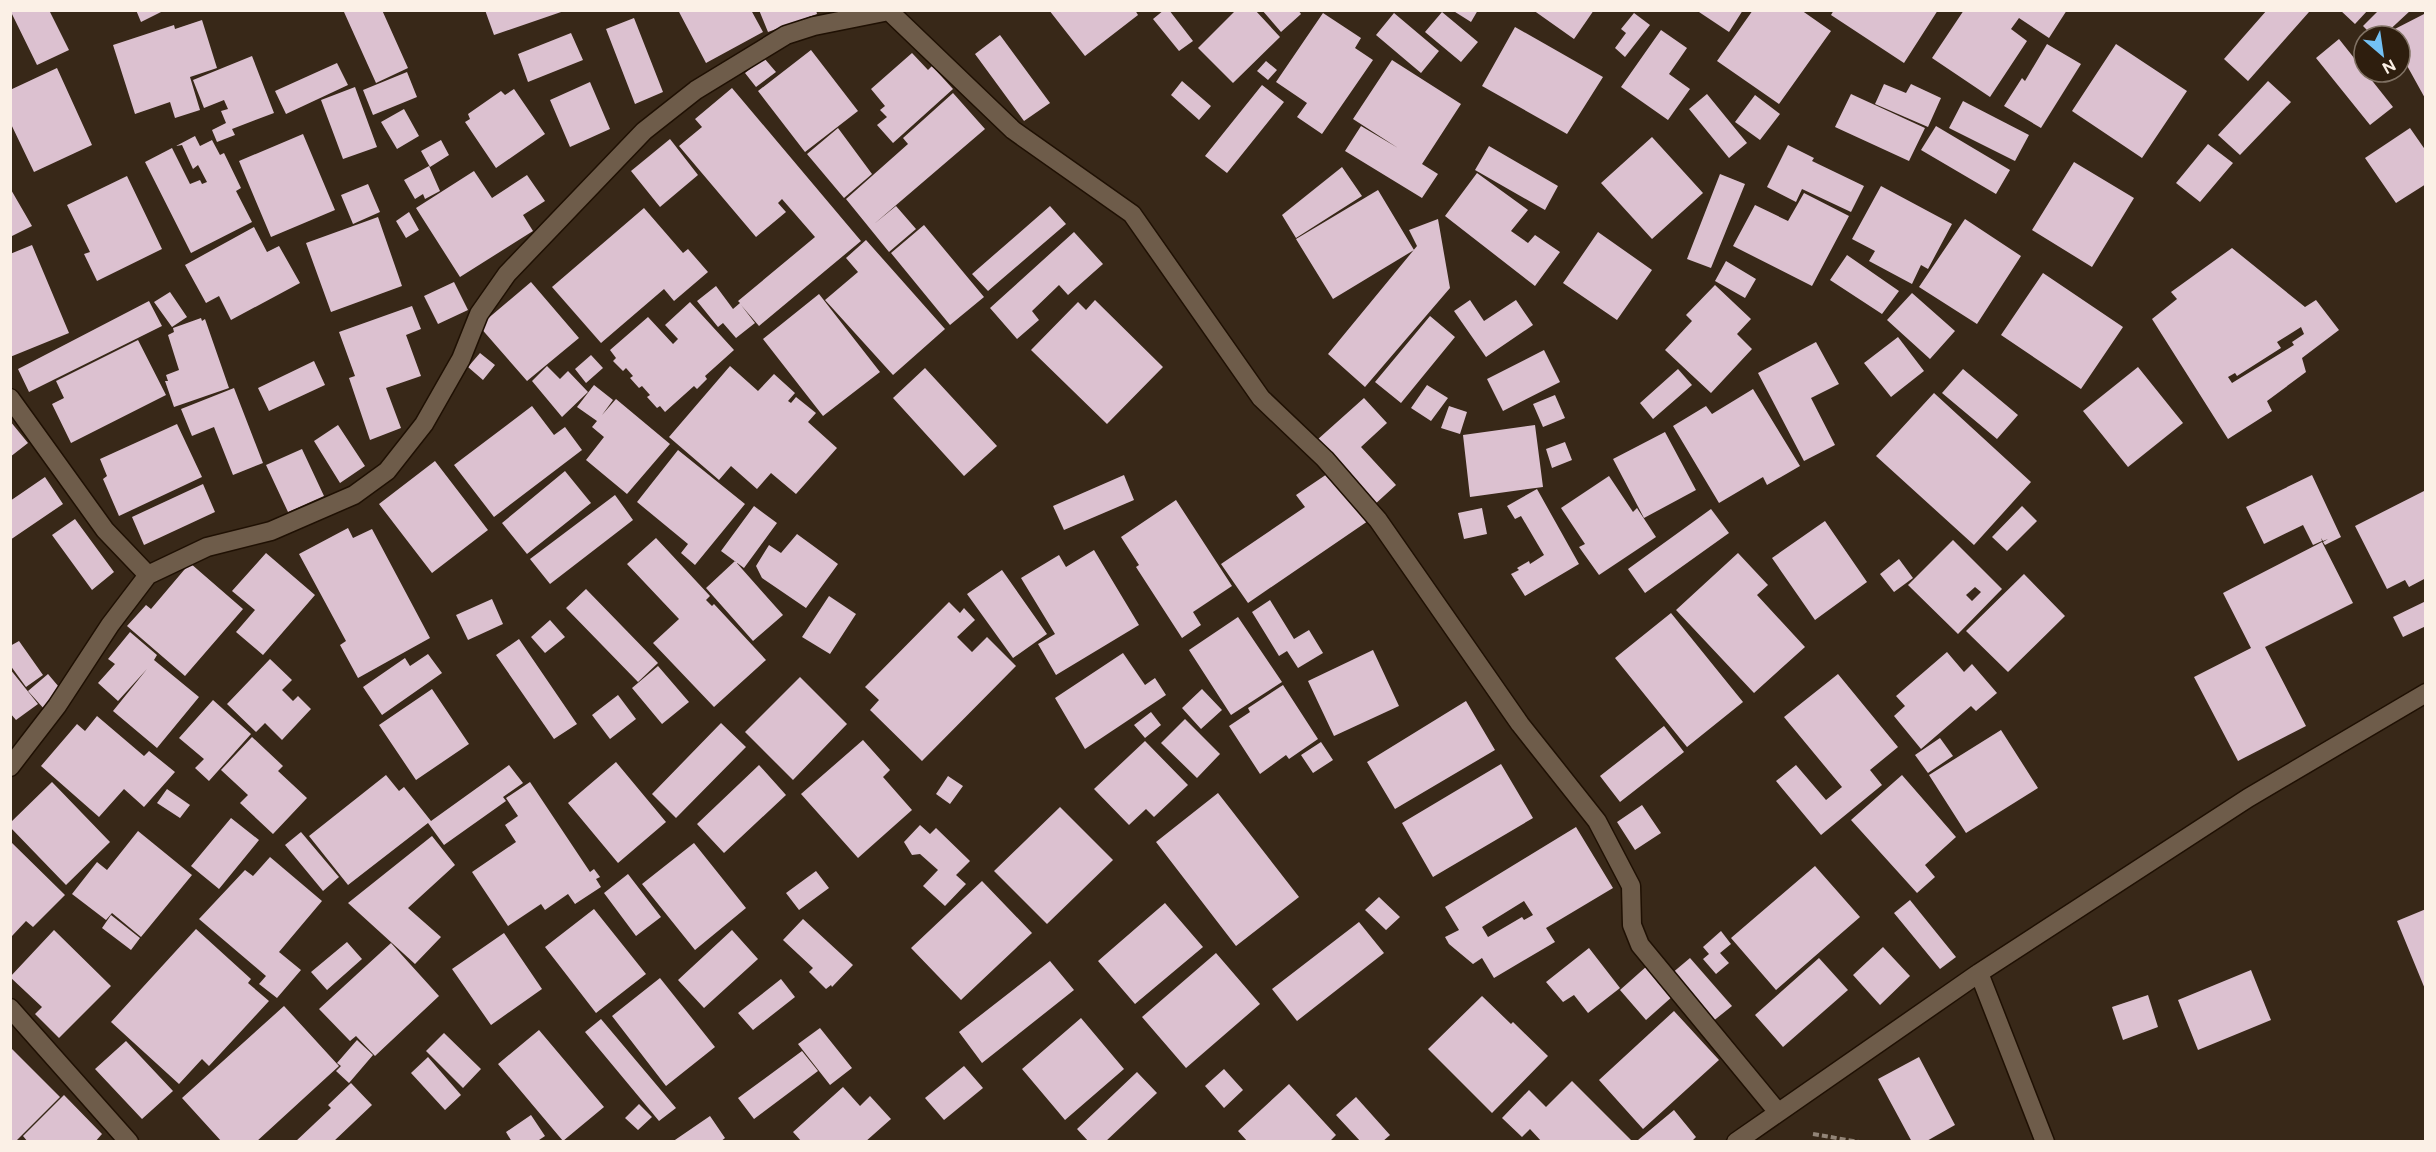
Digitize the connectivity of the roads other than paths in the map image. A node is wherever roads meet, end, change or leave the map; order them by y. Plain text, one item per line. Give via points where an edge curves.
1 (892, 11) edge
2 (10, 398) edge
3 (147, 575) junction
4 (2426, 693) edge
5 (10, 767) edge
6 (1979, 973) junction
7 (10, 1008) edge
8 (1778, 1111) junction
9 (129, 1142) edge
10 (1736, 1142) edge
11 (2045, 1142) edge

1 - 3 street via 786,35 696,90 644,131 507,274 479,314 461,359 424,424 387,471 354,495 271,531 207,547
1 - 8 street via 1013,130 1132,214 1261,398 1325,459 1378,520 1520,724 1597,821 1631,886 1632,925 1640,945
2 - 3 street via 105,530
3 - 5 street
4 - 6 street via 2248,798
6 - 8 street
6 - 11 street
7 - 9 street
8 - 10 street

